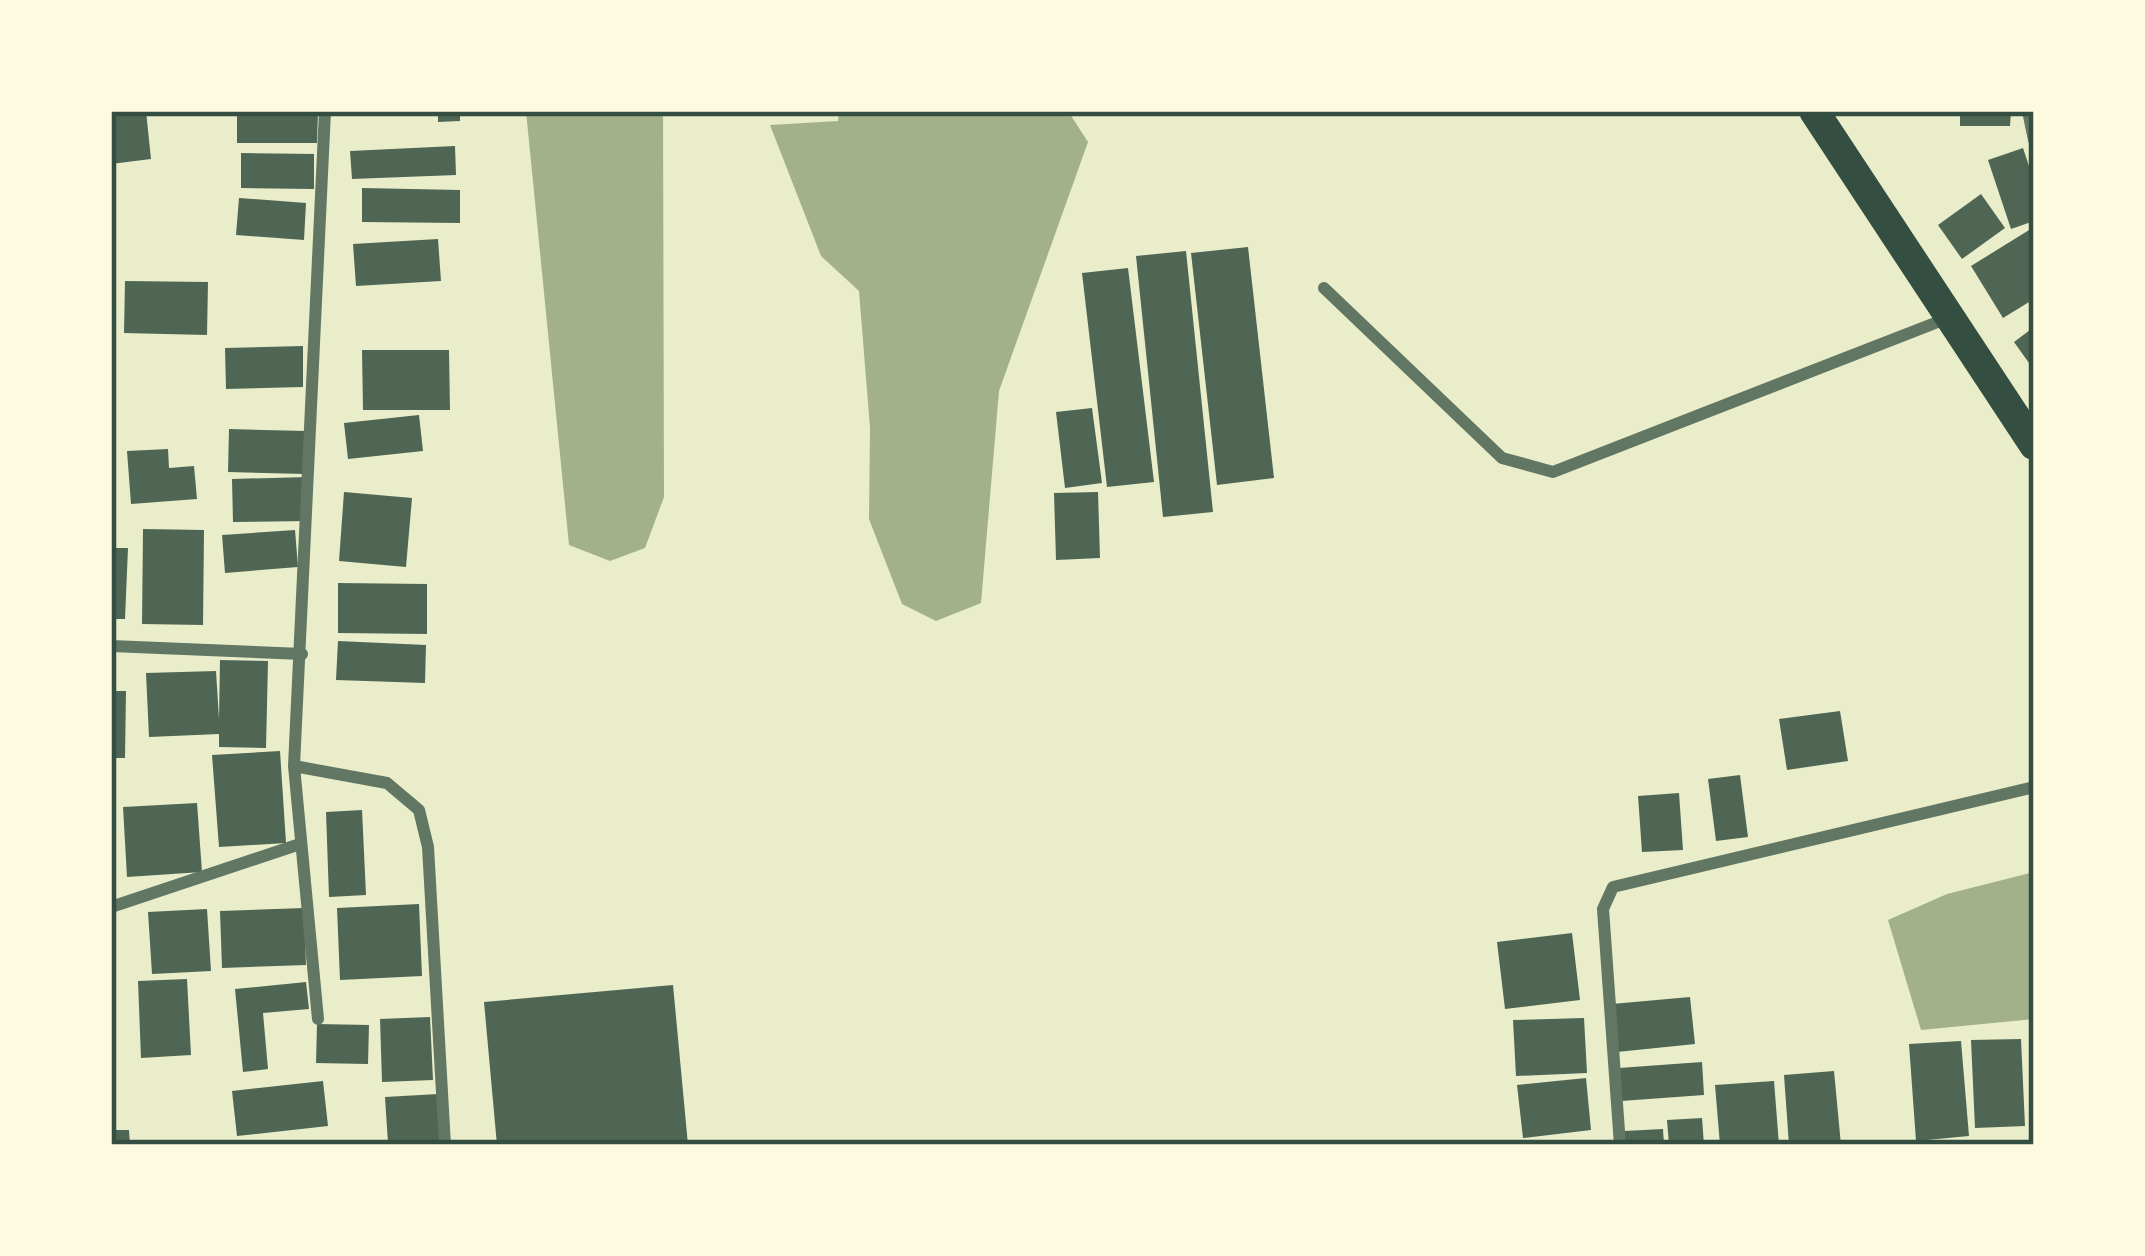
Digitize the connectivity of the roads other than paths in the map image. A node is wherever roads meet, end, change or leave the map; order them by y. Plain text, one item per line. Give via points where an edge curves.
1 (325, 111) edge
2 (1814, 111) edge
3 (2028, 111) edge
4 (2034, 140) edge
5 (1324, 288) dead end
6 (1949, 318) junction
7 (2034, 445) edge
8 (111, 646) edge
9 (302, 654) junction
10 (294, 766) junction
11 (2034, 787) edge
12 (298, 845) junction
13 (111, 907) edge
14 (318, 1019) dead end
15 (446, 1145) edge
16 (1620, 1145) edge

1 - 9 street
2 - 6 main road
3 - 4 street
5 - 6 street via 1502,458 1553,472
6 - 7 main road
8 - 9 street
9 - 10 street
10 - 12 street
10 - 15 street via 388,783 419,810
11 - 16 street via 1613,887 1603,909
12 - 13 street
12 - 14 street

